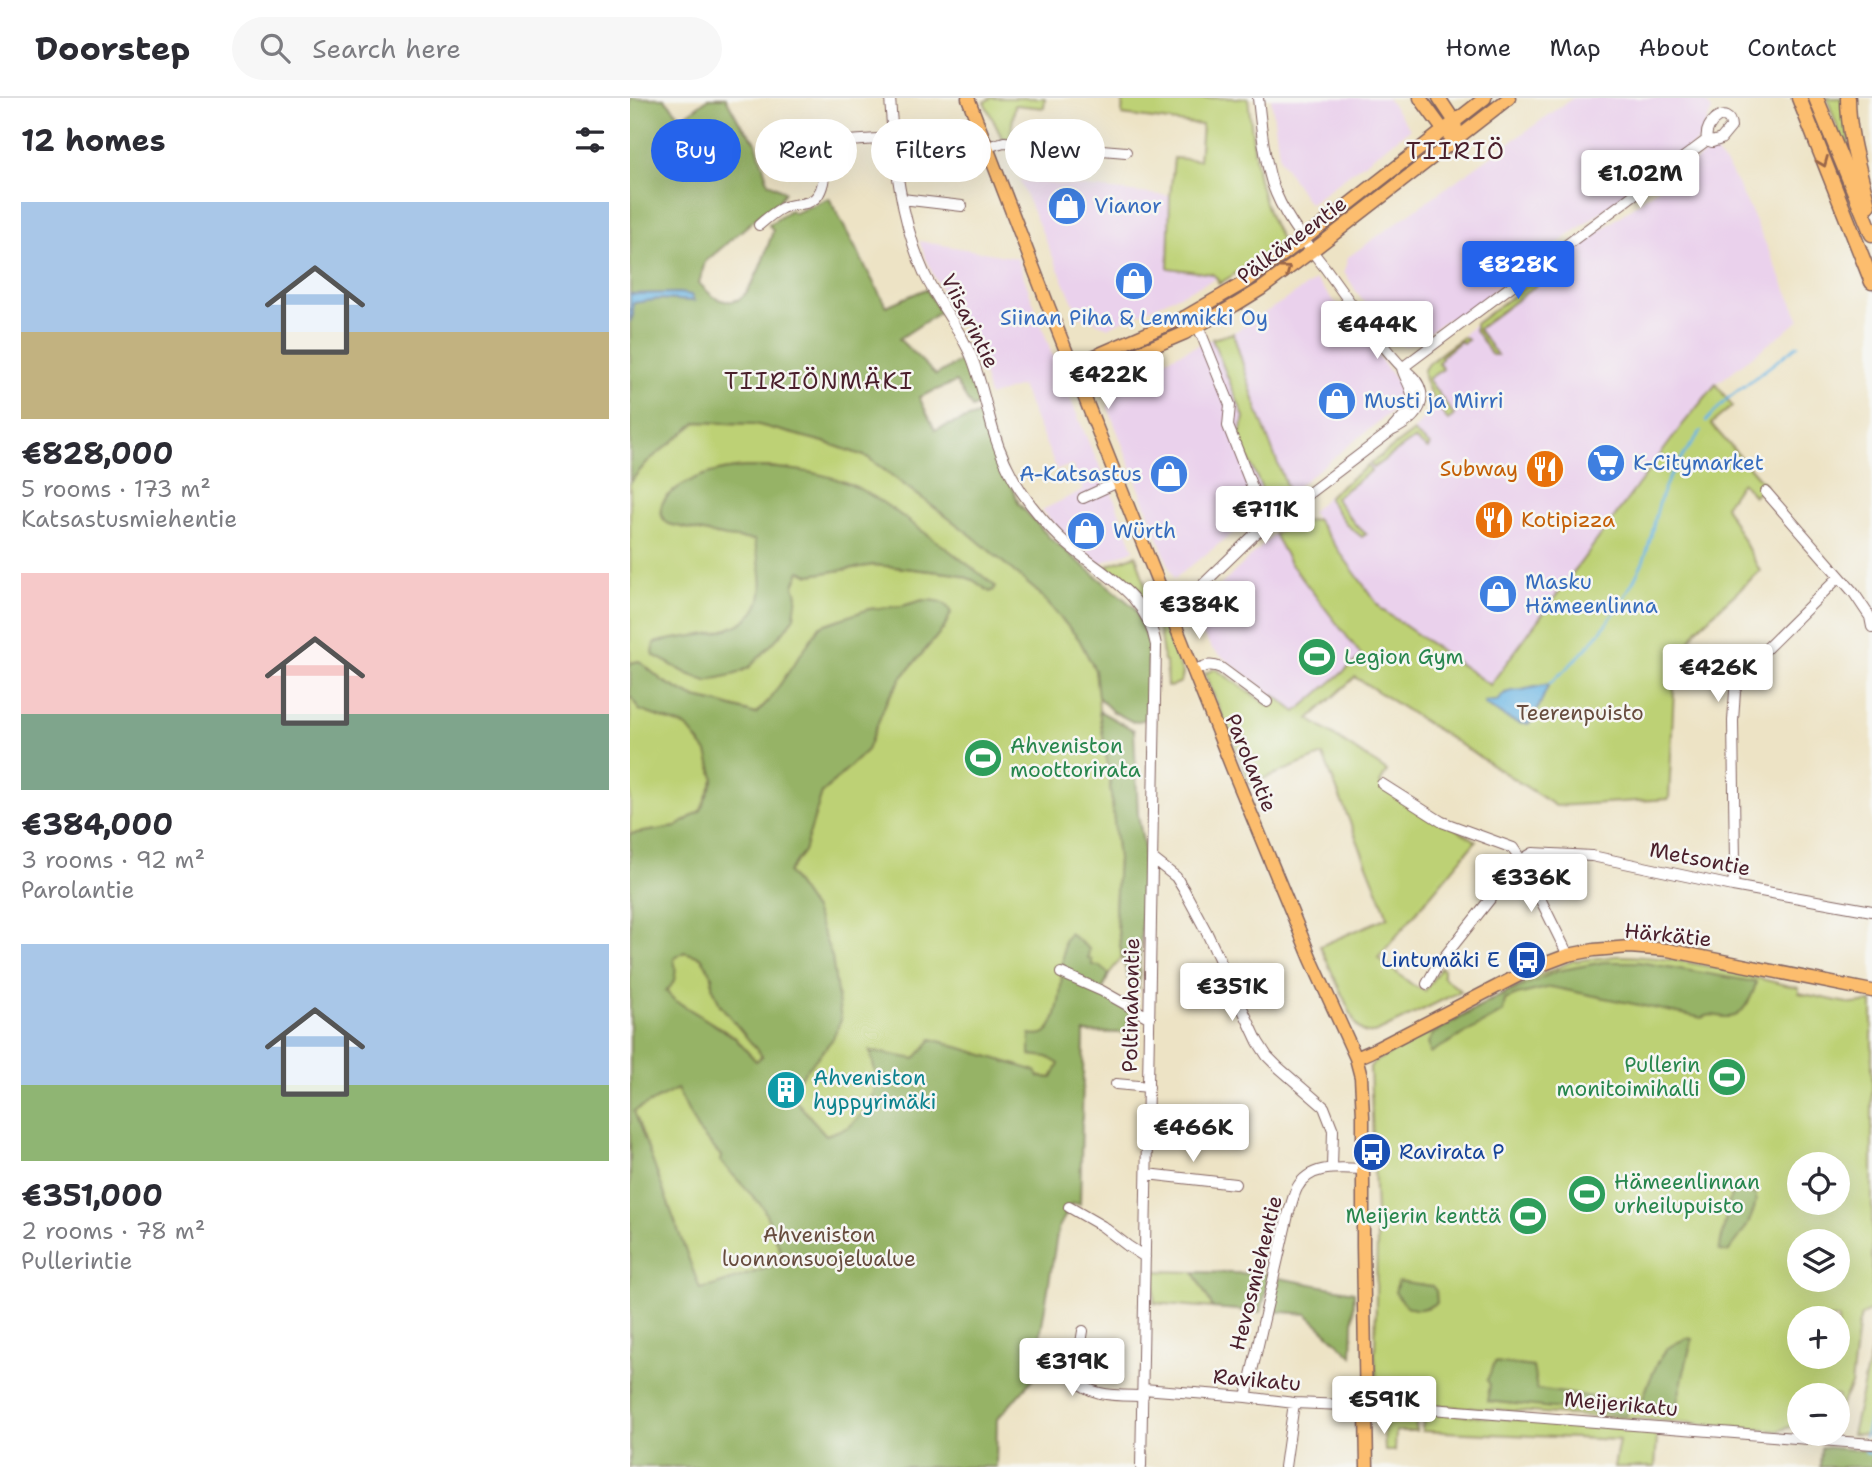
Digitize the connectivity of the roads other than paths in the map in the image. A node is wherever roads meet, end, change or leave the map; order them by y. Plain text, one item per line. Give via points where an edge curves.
1 (890, 98) edge
2 (968, 98) edge
3 (1258, 98) edge
4 (1420, 98) edge
5 (1438, 98) edge
6 (1485, 98) edge
7 (1509, 98) edge
8 (1799, 98) edge
9 (1816, 98) edge
10 (1848, 98) edge
11 (892, 119) edge
12 (976, 119) edge
13 (1455, 122) junction
14 (1444, 131) junction
15 (871, 139) edge
16 (1456, 139) junction
17 (1707, 140) dead end
18 (991, 146) edge
19 (1126, 152) dead end
20 (991, 157) edge
21 (899, 182) edge
22 (902, 199) junction
23 (962, 206) dead end
24 (1872, 223) edge
25 (759, 225) dead end
26 (1872, 234) edge
27 (1303, 240) junction
28 (1312, 251) junction
29 (1872, 282) edge
30 (1198, 326) junction
31 (1072, 366) junction
32 (1402, 368) junction
33 (1077, 379) junction
34 (1118, 482) junction
35 (1766, 492) dead end
36 (1083, 498) dead end
37 (1267, 525) junction
38 (1097, 567) joint
39 (1839, 577) junction
40 (1168, 607) junction
41 (1872, 627) edge
42 (1193, 671) junction
43 (1267, 702) dead end
44 (1382, 784) dead end
45 (1153, 859) junction
46 (1521, 860) junction
47 (1733, 886) junction
48 (1872, 911) edge
49 (1569, 955) junction
50 (1061, 973) dead end
51 (1427, 984) dead end
52 (1872, 991) edge
53 (1150, 1018) junction
54 (1356, 1058) junction
55 (1116, 1084) dead end
56 (1149, 1087) junction
57 (1332, 1168) junction
58 (1363, 1169) junction
59 (1147, 1174) junction
60 (1235, 1184) dead end
61 (1069, 1207) dead end
62 (1145, 1256) junction
63 (1083, 1331) dead end
64 (1143, 1393) junction
65 (1246, 1397) junction
66 (1294, 1403) junction
67 (1367, 1406) junction
68 (1872, 1444) edge
69 (1141, 1467) edge
70 (1285, 1467) edge
71 (1367, 1467) edge

1 - 11 street, Viisarintie
2 - 12 main road, Parolantie
3 - 27 street via 1272,183
4 - 14 main road
5 - 13 main road
6 - 13 main road, Pälkäneentie
7 - 16 main road, Pälkäneentie
8 -> 29 highway
9 - 26 highway
10 - 24 highway via 1856,162
13 - 14 main road, Pälkäneentie
13 - 16 main road
14 - 16 main road
14 - 27 main road, Pälkäneentie
15 - 25 street via 832,142 826,147 819,194 810,202 780,209
16 - 28 main road, Pälkäneentie
17 - 32 street
18 - 19 street via 1004,142
20 - 31 main road, Parolantie
21 - 22 street, Viisarintie
22 - 23 street
22 - 38 street, Viisarintie via 924,273 972,359 1008,469 1052,530
27 - 28 street
27 - 31 main road, Pälkäneentie via 1205,306
30 -> 28 main road, Pälkäneentie via 1261,289
28 - 32 street
30 - 33 main road, Pälkäneentie
30 - 37 street via 1230,405 1227,426
31 - 33 main road, Parolantie
32 - 37 street via 1413,398 1406,413 1391,430
33 - 34 main road, Parolantie
34 - 36 street
34 - 40 main road, Parolantie
35 - 39 street
37 - 40 street via 1193,594
38 - 45 street, Poltinahontie via 1144,611 1156,645
39 - 41 street via 1863,605
39 - 47 street via 1757,658 1735,691
40 - 42 main road, Parolantie
42 - 43 street via 1214,665
42 - 54 main road, Parolantie
44 - 46 street via 1442,822 1513,848
45 - 53 street, Poltinahontie
45 - 57 street via 1176,877 1184,890 1267,1056 1324,1107 1332,1130
46 - 47 street, Metsontie via 1533,853 1592,856
46 - 49 street
46 - 51 street
47 - 48 street, Metsontie
49 - 52 main road, Härkätie via 1629,947 1668,950
49 - 54 main road, Härkätie via 1531,969
50 - 53 street
53 - 56 street, Poltinahontie
54 - 58 main road, Parolantie via 1361,1077
55 - 56 street
56 - 59 street, Poltinahontie
57 - 58 street, Hevosmiehentie
57 - 65 street, Hevosmiehentie via 1310,1175 1297,1189
58 - 67 main road, Parolantie
59 - 60 street
59 - 62 street, Poltinahontie
61 - 62 street
62 - 64 street, Poltinahontie
63 - 64 street, Ravikatu via 1075,1378 1079,1384 1110,1395
64 - 65 street, Ravikatu
64 - 69 street, Poltinahontie
65 - 66 street, Ravikatu
66 - 67 street, Ravikatu
66 - 70 street
67 - 68 street, Meijerikatu
67 - 71 main road, Parolantie

